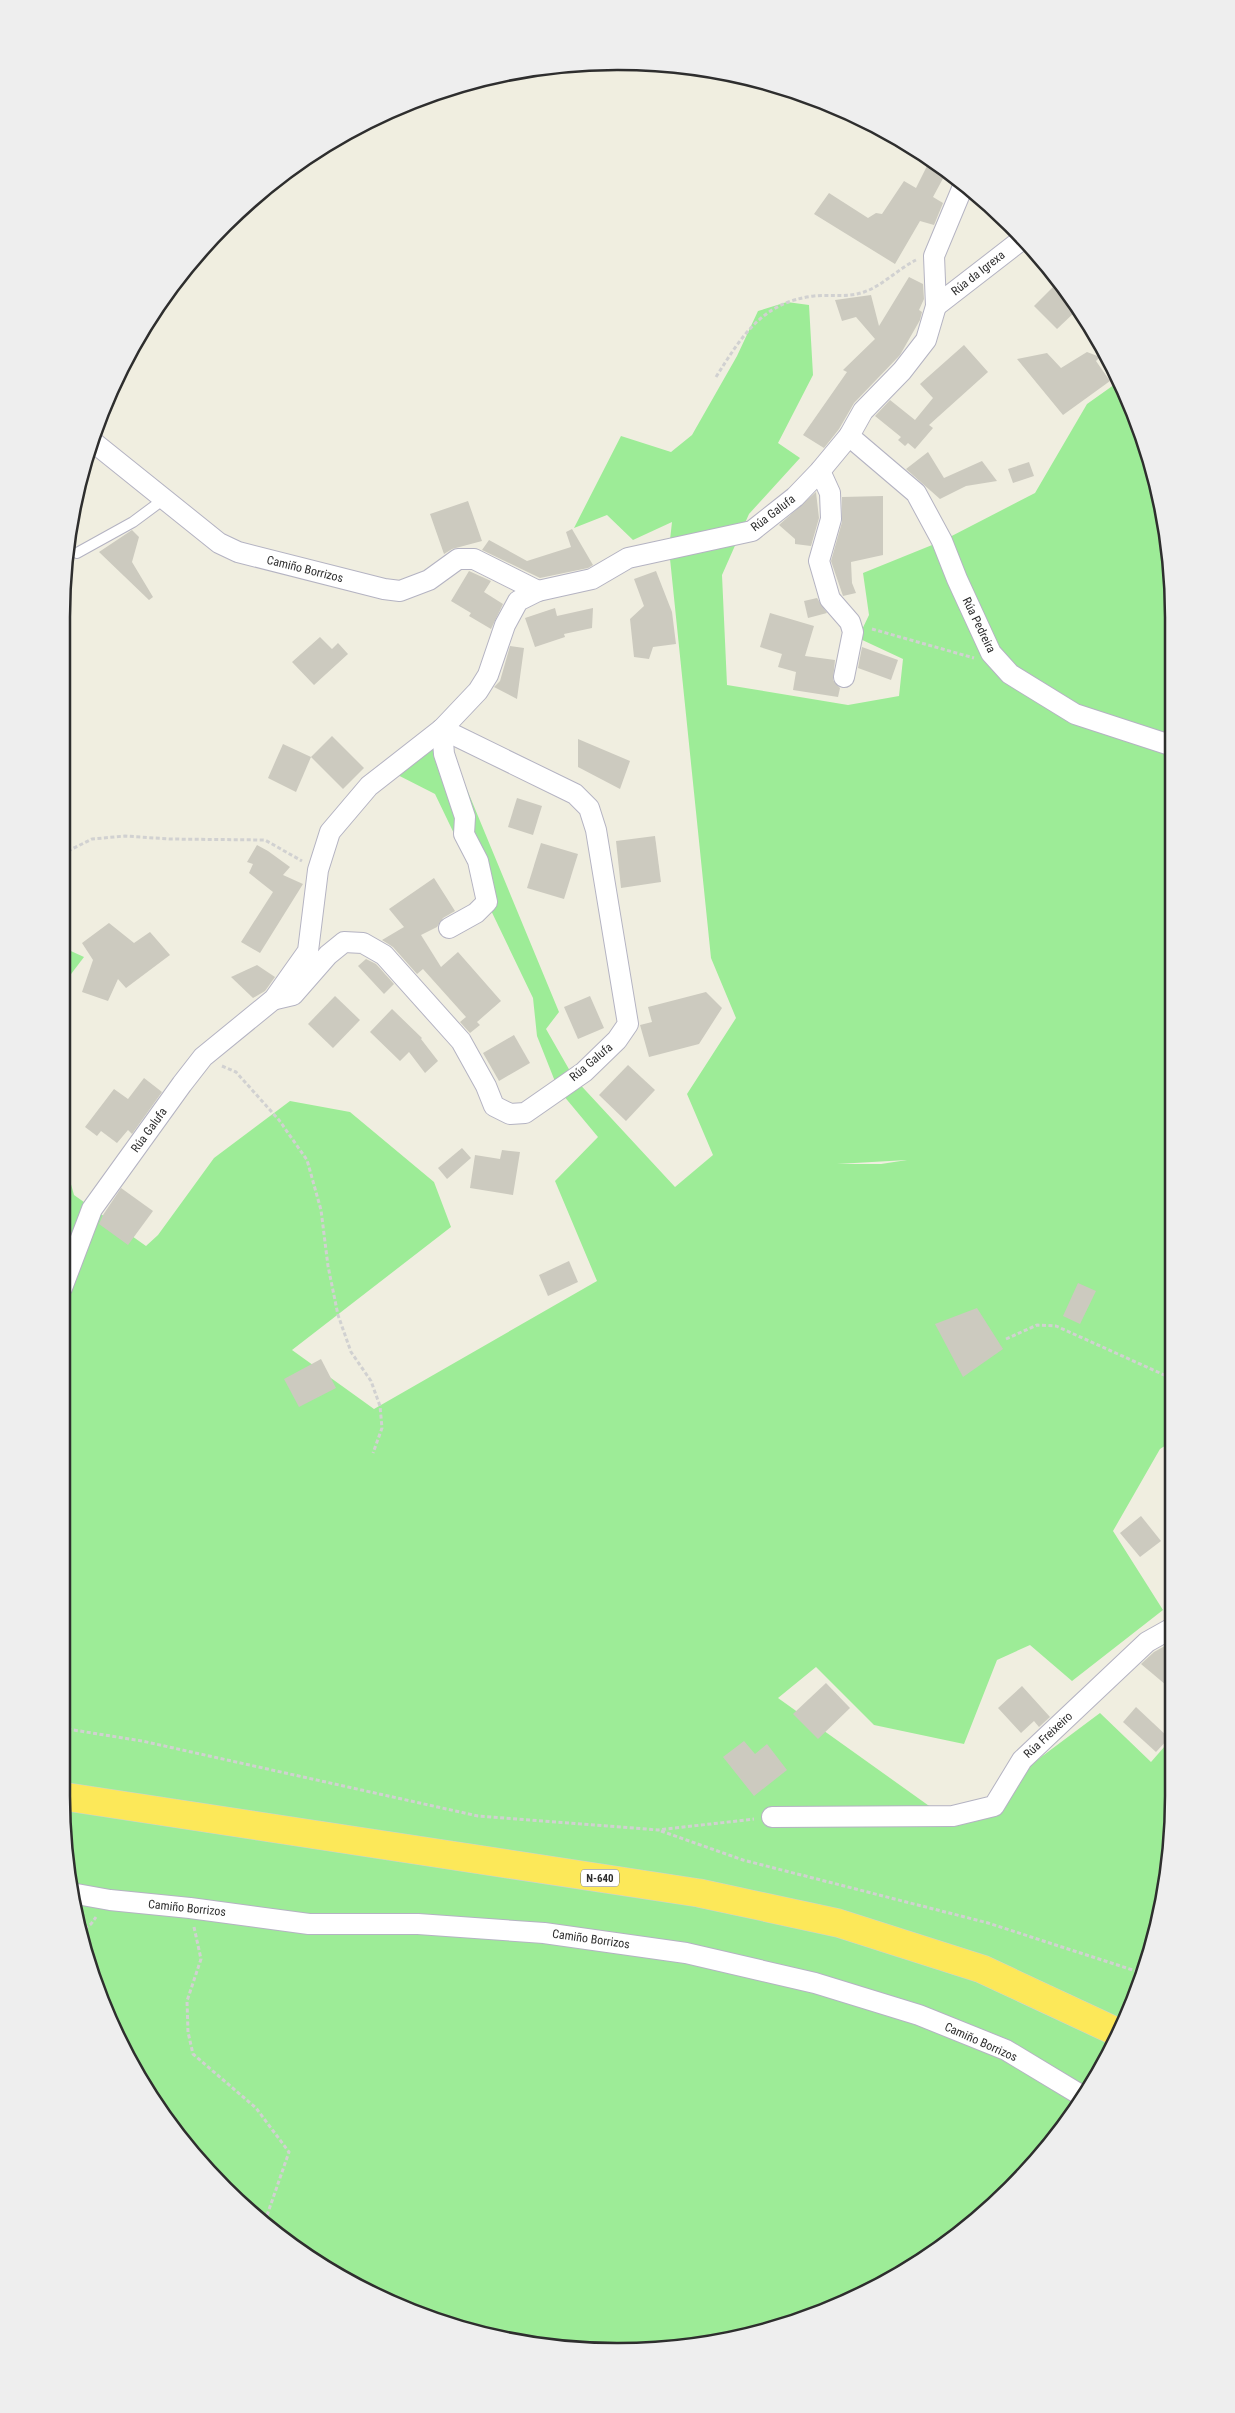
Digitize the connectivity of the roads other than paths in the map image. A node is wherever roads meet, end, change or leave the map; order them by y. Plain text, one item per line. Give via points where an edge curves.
1 (961, 191) edge
2 (1016, 243) edge
3 (936, 306) junction
4 (849, 436) junction
5 (98, 446) edge
6 (820, 471) junction
7 (164, 499) junction
8 (77, 553) dead end
9 (538, 591) junction
10 (844, 677) dead end
11 (442, 729) junction
12 (1165, 743) edge
13 (449, 928) dead end
14 (274, 999) junction
15 (70, 1267) edge
16 (1165, 1632) edge
17 (70, 1797) edge
18 (772, 1818) road end
19 (80, 1895) edge
20 (1112, 2030) edge
21 (1077, 2093) edge

1 - 3 street, Rúa Galufa via 934,256
2 - 3 street, Rúa da Igrexa
3 - 4 street, Rúa Galufa via 926,340 902,371 863,411
4 - 6 street, Rúa Galufa
4 - 12 street, Rúa Pedreira via 916,493 942,541 991,653 1010,674 1075,714
5 - 7 street, Camiño Borrizos
6 - 9 street, Rúa Galufa via 795,497 752,531 628,558 592,579
6 - 10 street via 830,493 831,519 819,561 830,599 850,622 853,632
7 - 8 lane via 133,522
7 - 9 street, Camiño Borrizos via 219,544 238,552 384,589 400,591 429,580 458,560 474,559
9 - 11 street, Rúa Galufa via 518,601 505,625 488,675 478,691
11 - 13 street via 444,754 465,818 464,834 478,861 487,902 476,913
11 - 14 street, Rúa Galufa via 369,786 330,832 318,870 308,951
11 - 14 street, Rúa Galufa via 575,794 588,808 596,830 628,1024 617,1040 584,1072 525,1113 510,1114 494,1106 461,1041 384,955 363,943 344,942 328,955 294,994
14 - 15 street, Rúa Galufa via 203,1057 92,1209
16 - 18 street, Rúa Freixeiro via 1147,1642 1022,1760 994,1806 953,1816
17 - 20 highway, N-640 via 699,1893 838,1923 982,1969
19 - 21 street, Camiño Borrizos via 309,1924 418,1924 544,1933 686,1952 815,1983 919,2015 1006,2050

